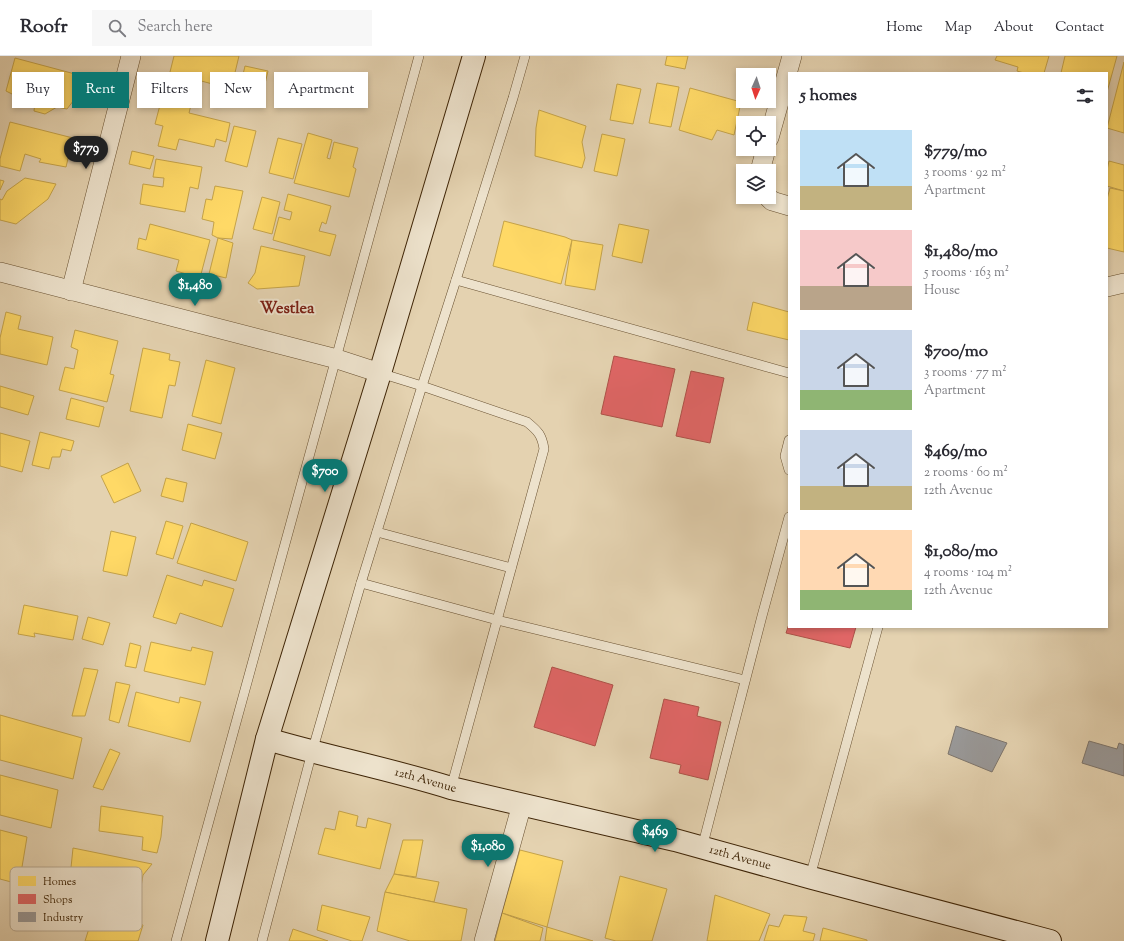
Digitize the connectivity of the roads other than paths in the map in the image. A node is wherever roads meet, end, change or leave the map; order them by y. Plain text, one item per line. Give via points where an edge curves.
1 (131, 56) edge
2 (419, 56) edge
3 (474, 56) edge
4 (525, 56) edge
5 (792, 56) edge
6 (775, 116) edge
7 (776, 202) edge
8 (788, 206) edge
9 (0, 272) edge
10 (456, 280) junction
11 (1124, 283) edge
12 (1108, 287) edge
13 (71, 291) junction
14 (337, 359) junction
15 (380, 373) junction
16 (788, 373) edge
17 (422, 386) junction
18 (788, 444) edge
19 (788, 466) edge
20 (788, 521) edge
21 (378, 532) junction
22 (511, 568) junction
23 (362, 583) junction
24 (497, 620) junction
25 (878, 628) edge
26 (746, 680) junction
27 (267, 739) junction
28 (312, 752) junction
29 (451, 788) junction
30 (522, 804) junction
31 (702, 848) junction
32 (810, 877) junction
33 (176, 941) edge
34 (217, 941) edge
35 (262, 941) edge
36 (484, 941) edge
37 (1050, 941) edge

1 - 13 street
2 - 14 lane
3 - 15 street
4 - 10 lane
5 - 6 street
7 - 8 street
9 - 13 street
10 - 16 lane
10 - 17 lane
11 - 12 street
13 - 14 street
14 - 15 street
14 - 33 lane
15 - 17 lane
15 - 27 street
17 - 21 lane
17 - 22 lane via 527,422 542,438 544,449
18 - 19 lane via 785,456
20 - 26 lane
21 - 22 lane
21 - 23 lane
22 - 24 lane
23 - 24 lane
23 - 28 lane
24 - 26 lane
24 - 29 lane
25 - 32 lane
26 - 31 lane
27 - 28 street, 12th Avenue
27 - 34 street
28 - 29 street, 12th Avenue
28 - 35 lane
29 - 30 street, 12th Avenue
30 - 31 street, 12th Avenue
30 - 36 street
31 - 32 street, 12th Avenue
32 - 37 street, 12th Avenue

